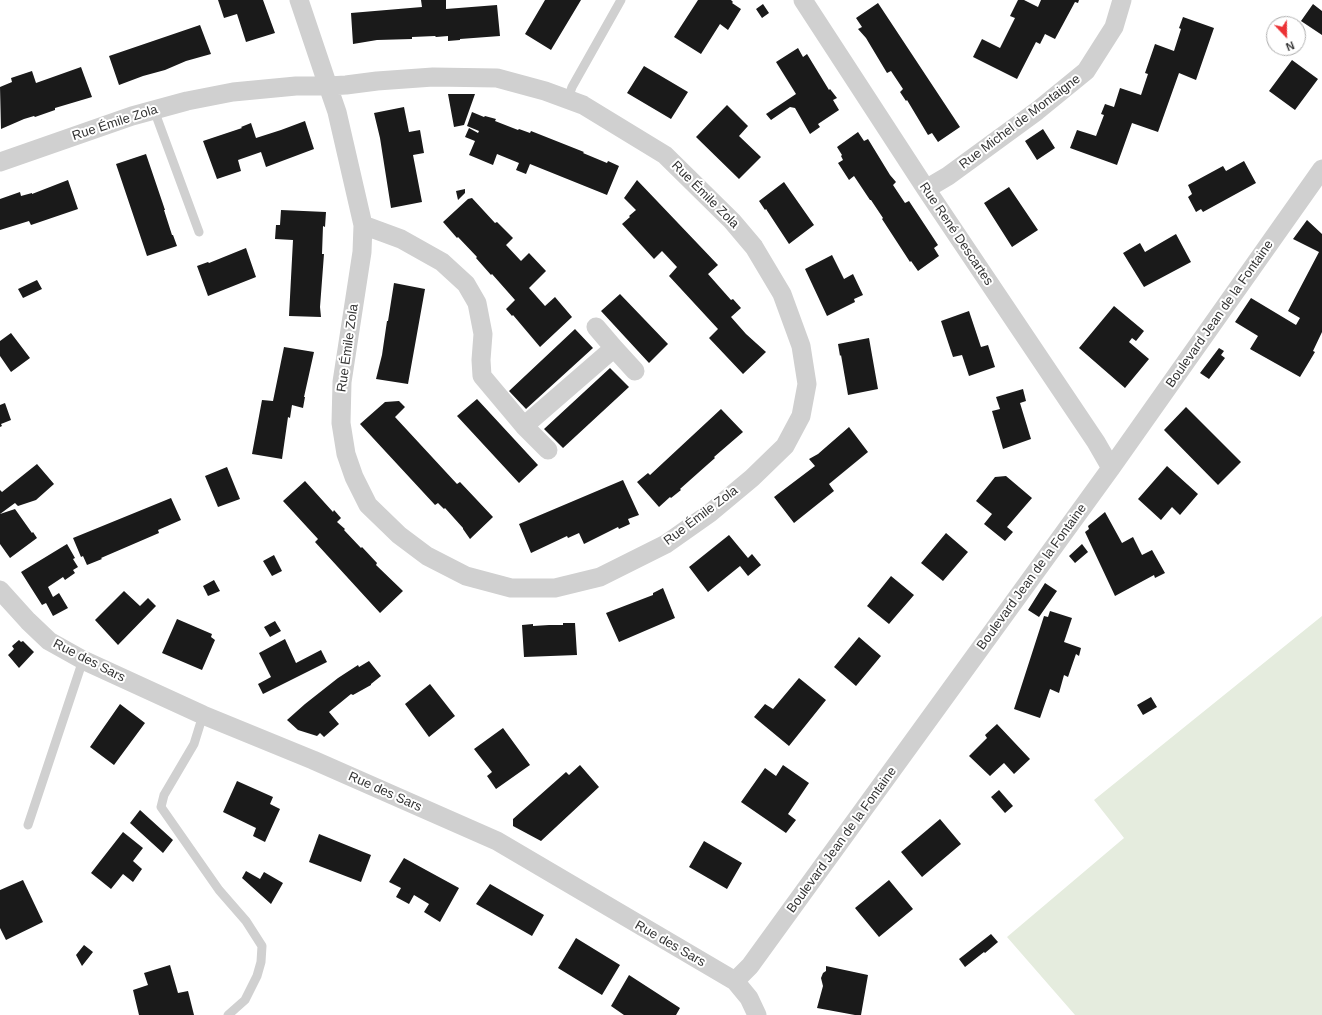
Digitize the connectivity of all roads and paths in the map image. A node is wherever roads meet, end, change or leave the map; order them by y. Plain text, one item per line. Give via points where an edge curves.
1 (299, 0) edge
2 (621, 0) edge
3 (803, 0) edge
4 (1122, 0) edge
5 (328, 86) junction
6 (568, 99) junction
7 (154, 110) junction
8 (0, 162) edge
9 (1322, 169) edge
10 (926, 189) junction
11 (363, 225) junction
12 (199, 232) dead end
13 (596, 327) dead end
14 (614, 348) junction
15 (635, 371) dead end
16 (524, 426) junction
17 (548, 450) dead end
18 (1111, 468) junction
19 (0, 590) edge
20 (83, 660) junction
21 (203, 714) junction
22 (28, 825) dead end
23 (734, 980) junction
24 (228, 1015) edge
25 (757, 1015) edge

1 - 5 street
2 - 6 lane via 572,87
3 - 10 street, Rue René Descartes
4 - 10 street, Rue Michel de Montaigne via 1114,27 1086,70 1037,111 948,176
5 - 6 street, Rue Émile Zola via 432,78 497,78
5 - 7 street, Rue Émile Zola via 296,86 233,92
5 - 11 street, Rue Émile Zola via 337,112
6 - 11 street, Rue Émile Zola via 583,105 665,155 732,220 754,247 782,294 801,346 807,384 801,416 785,446 752,478 666,544 600,577 556,588 511,588 466,576 427,556 399,535 368,506 346,454 341,423 342,382 362,252
7 - 8 street, Rue Émile Zola
7 - 12 lane
9 - 18 street, Boulevard Jean de la Fontaine
10 - 18 street, Rue René Descartes
11 - 16 street via 401,239 442,262 466,284 477,303 483,334 482,376
13 - 14 street
14 - 15 street
14 - 16 street
16 - 17 street
18 - 23 street, Boulevard Jean de la Fontaine via 750,966
19 - 20 street, Rue des Sars via 49,641
20 - 21 street, Rue des Sars
20 - 22 lane
21 - 23 street, Rue des Sars via 497,841
21 - 24 lane via 194,744 164,795 161,807 262,946 257,976 245,1000
23 - 25 street, Rue des Sars via 749,998

